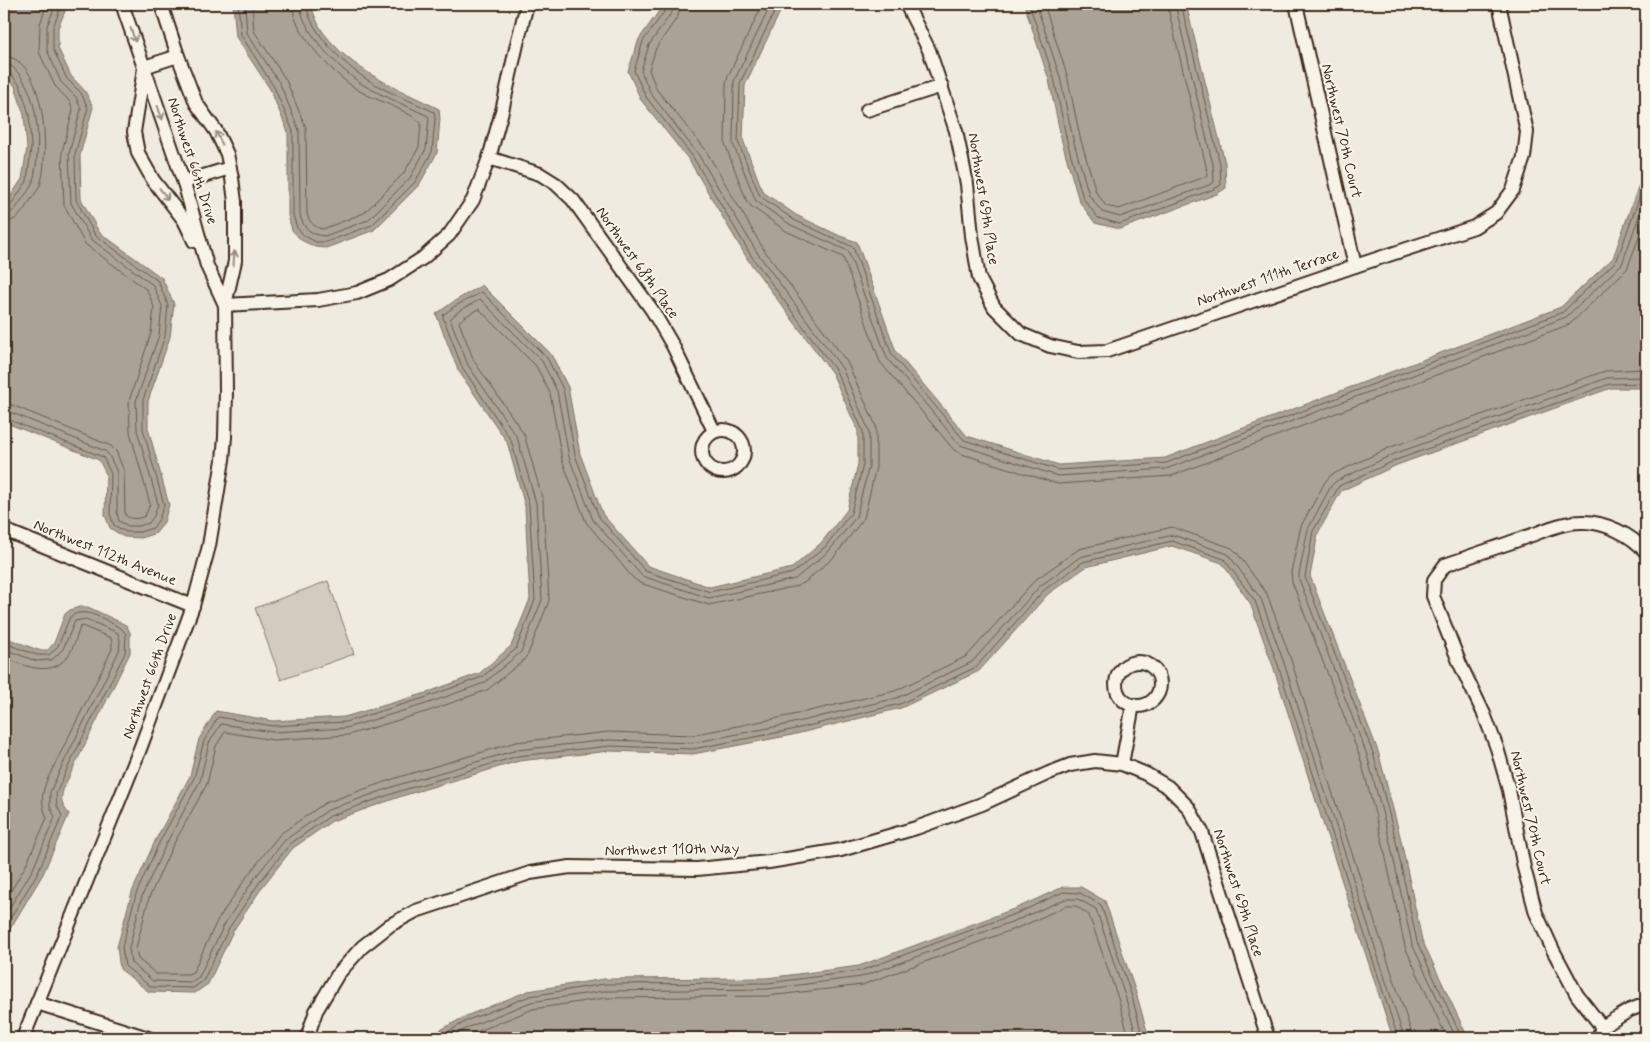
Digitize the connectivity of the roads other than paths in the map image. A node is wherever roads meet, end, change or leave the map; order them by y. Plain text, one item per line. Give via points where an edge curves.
1 (122, 4) edge
2 (161, 4) edge
3 (527, 4) edge
4 (906, 4) edge
5 (1296, 4) edge
6 (1499, 4) edge
7 (178, 56) junction
8 (144, 67) junction
9 (942, 86) junction
10 (867, 110) dead end
11 (489, 158) junction
12 (230, 168) junction
13 (184, 182) junction
14 (206, 266) junction
15 (1355, 266) junction
16 (225, 305) junction
17 (1021, 334) joint
18 (714, 432) dead end
19 (4, 530) edge
20 (1646, 552) edge
21 (194, 606) junction
22 (1133, 705) dead end
23 (1122, 764) junction
24 (37, 1003) junction
25 (1646, 1004) edge
26 (1600, 1033) edge
27 (23, 1038) edge
28 (148, 1038) edge
29 (307, 1038) edge
30 (1268, 1038) edge

1 -> 8 street, Northwest 66th Drive
2 - 7 street, Northwest 66th Drive
3 - 11 street
4 - 9 street, Northwest 69th Place via 929,50
5 - 15 street, Northwest 70th Court
6 - 15 street, Northwest 111th Terrace via 1527,132 1524,157 1513,190 1496,212 1474,227
7 - 8 street
12 -> 7 street, Northwest 66th Drive via 216,131 196,103
8 -> 13 street, Northwest 66th Drive
8 -> 14 street, Northwest 66th Drive via 134,132 138,153 153,180 184,220
9 - 10 street
9 - 17 street, Northwest 69th Place via 967,184 979,278 994,308
11 - 16 street via 473,200 449,235 423,258 389,280 357,293 318,300
11 - 18 street, Northwest 68th Place via 540,174 573,200 652,310
12 - 13 street
16 -> 12 street, Northwest 66th Drive via 235,261 235,202
13 - 14 street, Northwest 66th Drive
14 - 16 street, Northwest 66th Drive
15 - 17 street, Northwest 111th Terrace via 1107,351 1078,352 1050,346
16 - 21 street, Northwest 66th Drive via 226,437 209,546
19 - 21 street, Northwest 112th Avenue
20 - 26 street, Northwest 70th Court via 1619,532 1582,522 1561,525 1445,565 1434,580 1433,596 1497,748 1536,913
21 - 24 street, Northwest 66th Drive
22 - 23 street
23 - 29 street, Northwest 110th Way via 1095,761 1070,764 982,804 841,850 698,869 570,868 530,873 426,908 390,925 362,947 334,982 316,1011
23 - 30 street, Northwest 69th Place via 1168,787 1188,807 1202,832
24 - 27 street, Northwest 66th Drive
24 - 28 street
25 - 26 street via 1630,1010

